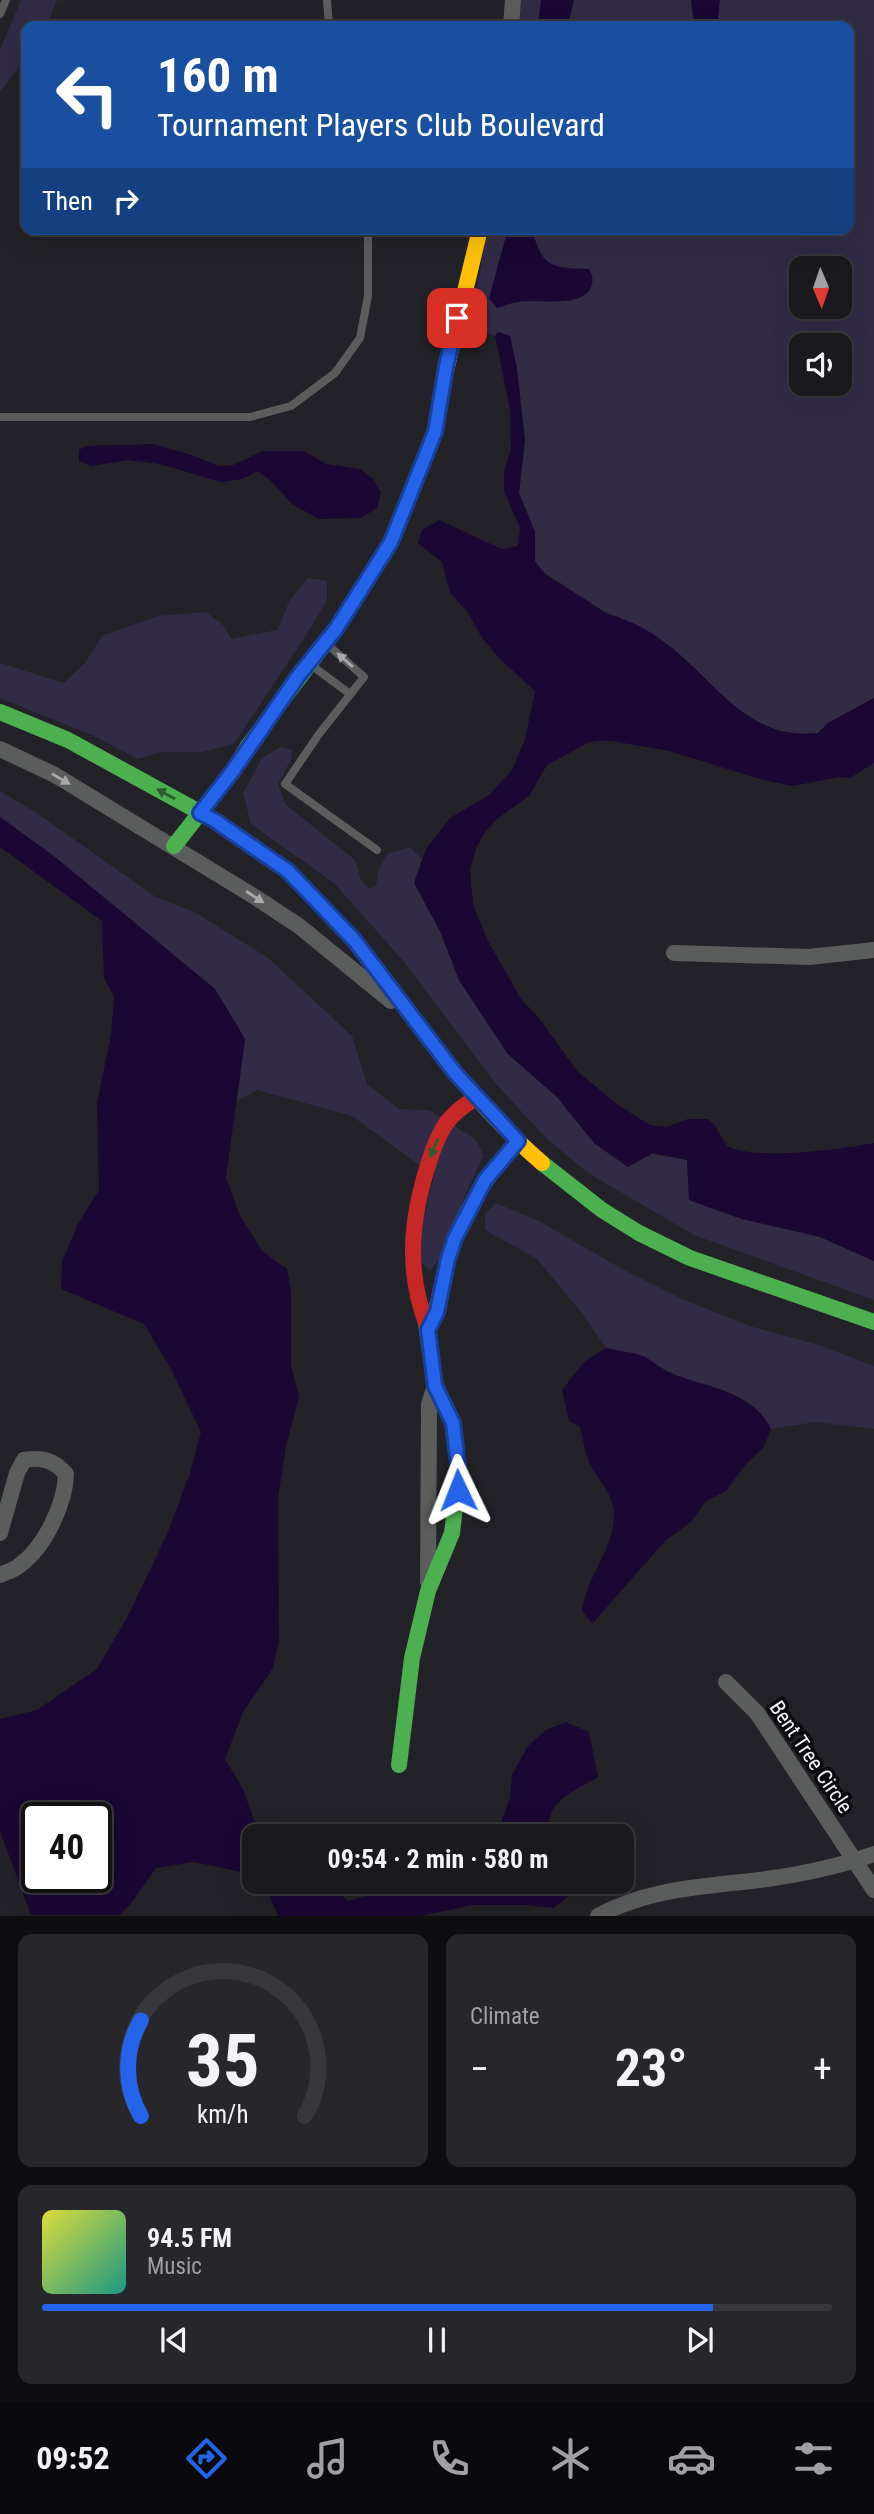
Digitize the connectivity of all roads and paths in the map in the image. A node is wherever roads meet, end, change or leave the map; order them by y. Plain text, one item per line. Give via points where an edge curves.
1 (6, 0) edge
2 (327, 0) edge
3 (513, 0) edge
4 (0, 14) edge
5 (329, 21) edge
6 (511, 21) edge
7 (368, 235) edge
8 (479, 235) edge
9 (0, 417) edge
10 (325, 642) junction
11 (309, 663) junction
12 (350, 694) junction
13 (0, 712) edge
14 (0, 749) edge
15 (200, 813) junction
16 (174, 846) junction
17 (377, 850) dead end
18 (874, 950) edge
19 (674, 953) dead end
20 (413, 1018) junction
21 (477, 1097) junction
22 (518, 1141) junction
23 (874, 1322) edge
24 (428, 1330) junction
25 (435, 1386) junction
26 (0, 1533) edge
27 (0, 1575) edge
28 (428, 1591) junction
29 (726, 1682) dead end
30 (399, 1765) dead end
31 (874, 1854) edge
32 (855, 1861) junction
33 (874, 1890) edge
34 (598, 1916) edge

1 - 4 lane
2 - 5 lane
3 - 6 street
7 - 9 lane via 368,296 360,338 335,373 292,406 250,416
8 - 10 street via 435,432 391,542
10 - 11 street
12 -> 10 lane via 364,677
11 - 12 lane
11 - 15 street
12 - 17 lane via 285,784
15 -> 13 street via 68,740
14 -> 16 street via 55,775
15 - 16 street
15 - 20 street via 288,871 355,941
16 -> 20 street via 299,926
18 - 19 street via 809,957
20 - 21 street
21 - 22 street
21 -> 24 street via 444,1126 415,1215 416,1296
22 - 23 street via 564,1182 639,1233 729,1274
22 - 24 street via 485,1180 455,1238 437,1312
24 - 25 street
25 - 28 street via 429,1404
25 - 28 street via 453,1423 459,1474 452,1533
26 - 27 street via 24,1460 38,1458 59,1466 66,1474 65,1493 54,1521 20,1566
28 - 30 street via 412,1658
29 - 32 street, Bent Tree Circle via 757,1713
31 - 32 street
32 - 33 street, Bent Tree Circle
32 - 34 street via 653,1893

